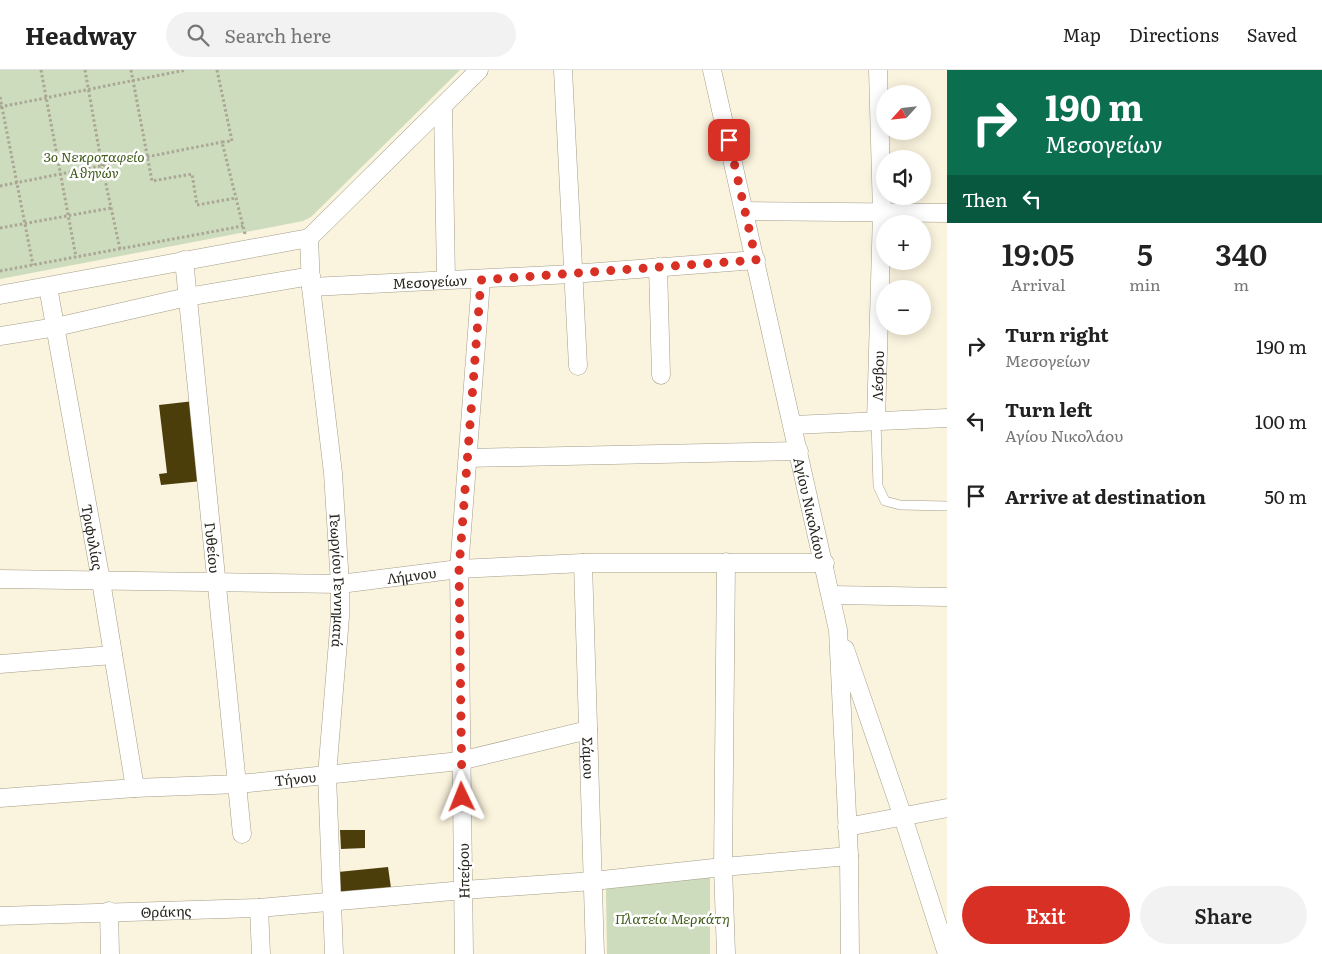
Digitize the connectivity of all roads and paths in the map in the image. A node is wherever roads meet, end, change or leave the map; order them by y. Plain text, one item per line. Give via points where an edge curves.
1 (41, 70) edge
2 (86, 70) edge
3 (131, 70) edge
4 (186, 70) edge
5 (217, 70) edge
6 (479, 70) edge
7 (563, 70) edge
8 (712, 70) edge
9 (878, 70) edge
10 (133, 81) junction
11 (89, 89) junction
12 (0, 97) edge
13 (47, 98) junction
14 (442, 106) junction
15 (1, 107) edge
16 (222, 142) junction
17 (149, 157) junction
18 (102, 166) junction
19 (61, 174) junction
20 (18, 183) junction
21 (0, 186) edge
22 (236, 198) junction
23 (111, 208) junction
24 (745, 211) junction
25 (882, 213) junction
26 (947, 213) edge
27 (69, 216) junction
28 (26, 223) junction
29 (0, 228) edge
30 (309, 238) junction
31 (120, 249) junction
32 (76, 257) junction
33 (184, 260) junction
34 (756, 260) junction
35 (33, 265) junction
36 (658, 268) junction
37 (0, 271) edge
38 (572, 274) junction
39 (446, 280) junction
40 (481, 280) junction
41 (311, 282) junction
42 (48, 287) junction
43 (0, 295) edge
44 (187, 297) junction
45 (56, 327) junction
46 (0, 336) edge
47 (578, 366) dead end
48 (661, 375) dead end
49 (947, 418) edge
50 (876, 421) junction
51 (794, 425) junction
52 (799, 451) junction
53 (468, 458) junction
54 (947, 506) edge
55 (726, 562) junction
56 (825, 562) junction
57 (583, 563) junction
58 (459, 569) junction
59 (0, 579) edge
60 (102, 581) junction
61 (218, 582) junction
62 (340, 584) junction
63 (832, 595) junction
64 (947, 597) edge
65 (838, 630) junction
66 (113, 655) junction
67 (0, 664) edge
68 (588, 730) junction
69 (460, 760) junction
70 (326, 775) junction
71 (239, 784) junction
72 (135, 788) junction
73 (0, 798) edge
74 (947, 808) edge
75 (903, 817) junction
76 (847, 827) junction
77 (242, 834) dead end
78 (849, 856) junction
79 (723, 867) junction
80 (593, 882) junction
81 (464, 890) junction
82 (332, 902) junction
83 (940, 906) edge
84 (259, 908) junction
85 (108, 911) junction
86 (0, 916) edge
87 (110, 954) edge
88 (261, 954) edge
89 (334, 954) edge
90 (464, 954) edge
91 (595, 954) edge
92 (726, 954) edge
93 (850, 954) edge
94 (947, 954) edge

1 - 13 path
2 - 11 path
3 - 10 path
4 - 10 path
5 - 16 path via 232,141
6 - 14 street
7 - 38 street
8 - 24 street, Αγίου Νικολάου
9 - 25 street, Λέσβου
10 - 11 path
10 - 17 path
11 - 13 path
11 - 18 path
12 - 15 path
13 - 15 path
13 - 19 path
14 - 30 street
14 - 39 street
15 - 20 path
16 - 17 path
16 - 22 path
17 - 18 path
17 - 22 path via 152,181 192,174 197,205
18 - 19 path
18 - 23 path
19 - 20 path
19 - 27 path
20 - 21 path
20 - 28 path
22 - 31 path via 243,226
23 - 27 path
23 - 31 path
24 - 25 street
24 - 34 street, Αγίου Νικολάου
25 - 26 street
25 - 50 street, Λέσβου
27 - 28 path
27 - 32 path
28 - 29 path
28 - 35 path
30 - 33 street
30 - 41 street, Γεωργίου Γεννηματά
31 - 32 path
32 - 35 path
33 - 42 street
33 - 44 street, Γυθείου
34 - 36 street, Μεσογείων
34 - 51 street, Αγίου Νικολάου
35 - 37 path
36 - 38 street, Μεσογείων
36 - 48 street
38 - 40 street, Μεσογείων
38 - 47 street
39 - 40 street, Μεσογείων
39 - 41 street, Μεσογείων
40 - 53 street, Ηπείρου
41 - 44 street, Μεσογείων
41 - 62 street, Γεωργίου Γεννηματά via 333,473
42 - 43 street
42 - 45 street, Τριφυλίας
44 - 45 street, Μεσογείων
44 - 61 street, Γυθείου
45 - 46 street, Μεσογείων
45 - 60 street, Τριφυλίας
49 - 50 street
50 - 51 street
50 - 54 lane, Λέσβου via 878,486 885,501 900,505
51 - 52 street, Αγίου Νικολάου
52 - 53 street
52 - 56 street, Αγίου Νικολάου
53 - 58 street, Ηπείρου
55 - 56 street, Λήμνου
55 - 57 street, Λήμνου
55 - 79 street
56 - 63 street, Αγίου Νικολάου
57 - 58 street, Λήμνου
57 - 68 street, Σάμου
58 - 62 street, Λήμνου
58 - 69 street, Ηπείρου
59 - 60 street, Λήμνου
60 - 61 street, Λήμνου
60 - 66 street, Τριφυλίας
61 - 62 street, Λήμνου
61 - 71 street, Γυθείου
62 - 70 street, Γεωργίου Γεννηματά
63 - 64 street
63 - 65 street, Αγίου Νικολάου
65 - 75 street
65 - 76 street, Αγίου Νικολάου
66 - 67 street
66 - 72 street, Τριφυλίας
68 - 69 street, Τήνου
68 - 80 street, Σάμου
69 - 70 street, Τήνου
69 - 81 street, Ηπείρου
70 - 71 street, Τήνου
70 - 82 street, Γεωργίου Γεννηματά
71 - 72 street, Τήνου
71 - 77 street, Γυθείου
72 - 73 street, Τήνου
74 - 75 street
75 - 76 street
75 - 83 street
76 - 78 street, Αγίου Νικολάου
78 - 79 street, Θράκης
78 - 93 street, Αγίου Νικολάου
79 - 80 street, Θράκης
79 - 92 street
80 - 81 street, Θράκης
80 - 91 street, Σάμου
81 - 82 street, Θράκης
81 - 90 street, Ηπείρου
82 - 84 street, Θράκης
82 - 89 street, Γεωργίου Γεννηματά
83 - 94 street
84 - 85 street, Θράκης
84 - 88 street
85 - 86 street, Θράκης
85 - 87 street

